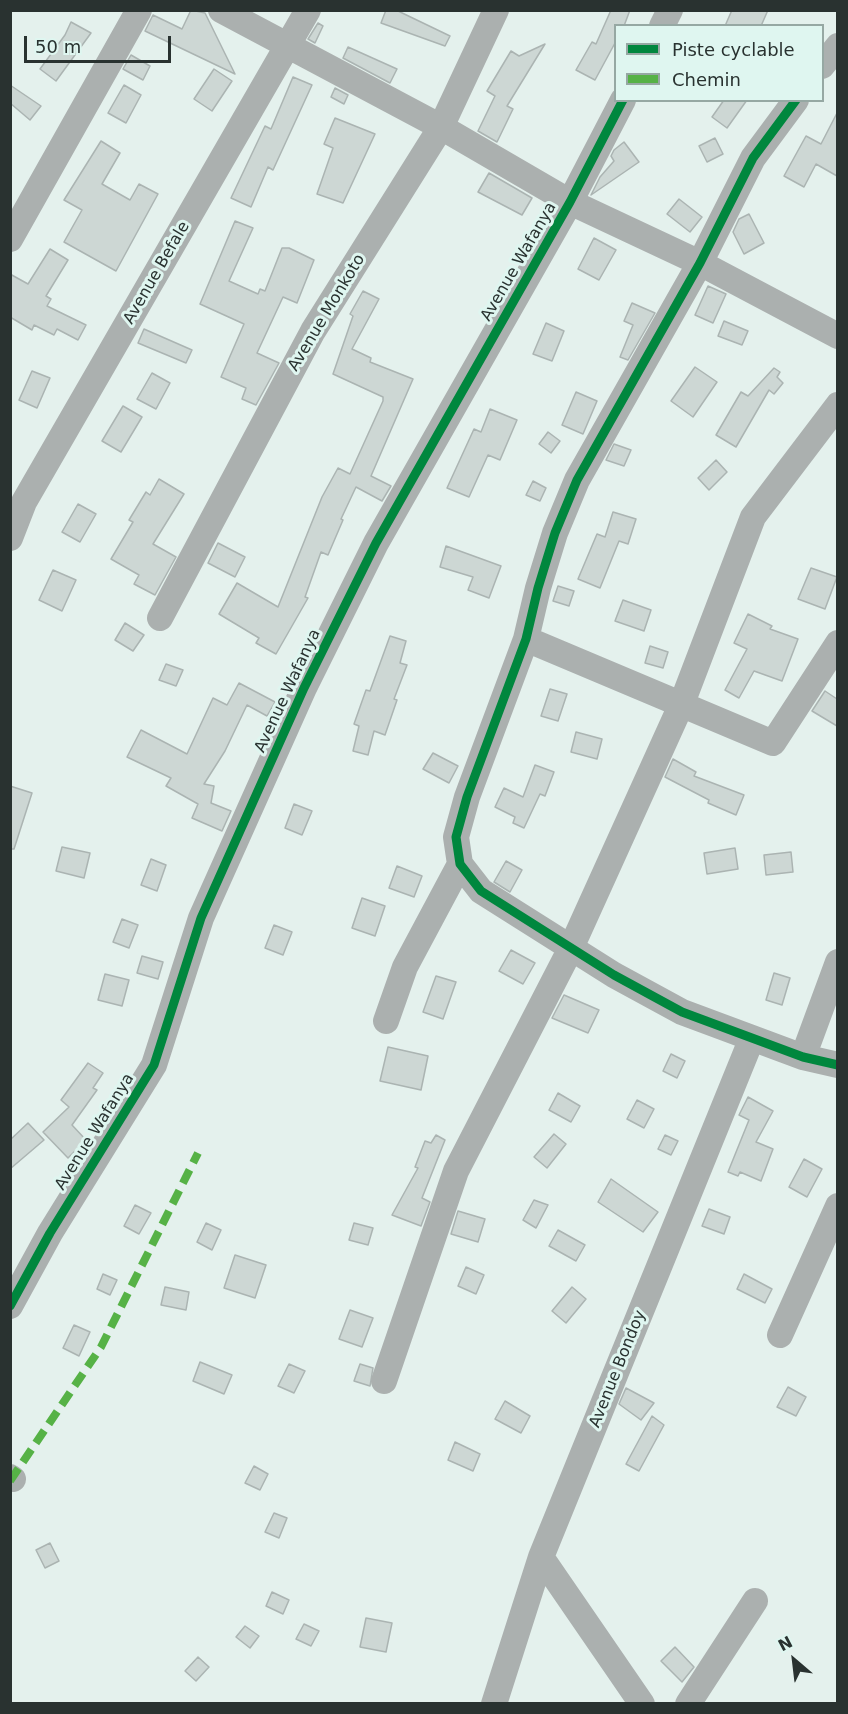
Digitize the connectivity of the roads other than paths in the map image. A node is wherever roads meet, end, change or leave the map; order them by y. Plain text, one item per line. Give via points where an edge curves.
1 (139, 10) edge
2 (221, 10) edge
3 (308, 10) edge
4 (496, 10) edge
5 (670, 10) edge
6 (663, 24) edge
7 (290, 45) junction
8 (837, 45) edge
9 (824, 63) edge
10 (622, 102) edge
11 (795, 102) edge
12 (441, 128) junction
13 (570, 202) junction
14 (10, 239) edge
15 (700, 263) junction
16 (837, 336) edge
17 (837, 405) edge
18 (10, 538) edge
19 (160, 618) dead end
20 (526, 639) junction
21 (837, 643) edge
22 (682, 703) junction
23 (460, 864) junction
24 (571, 948) junction
25 (837, 962) edge
26 (386, 1021) dead end
27 (752, 1038) junction
28 (803, 1057) junction
29 (837, 1065) edge
30 (837, 1206) edge
31 (10, 1306) edge
32 (780, 1335) dead end
33 (384, 1381) dead end
34 (541, 1557) junction
35 (755, 1601) dead end
36 (494, 1704) edge
37 (642, 1704) edge
38 (688, 1704) edge

1 - 14 street
2 - 7 street
3 - 7 street, Avenue Befale
4 - 12 street, Avenue Monkoto
5 - 6 street
7 - 12 street
7 - 18 street, Avenue Befale via 24,502
8 - 9 street
10 - 13 street, Avenue Wafanya
11 - 15 street via 753,158
12 - 13 street
12 - 19 street, Avenue Monkoto via 313,331
13 - 15 street
13 - 31 street, Avenue Wafanya via 376,543 304,688 201,918 154,1065 50,1233
15 - 16 street
15 - 20 street via 577,480 555,533
17 - 22 street via 753,517
20 - 22 street
20 - 23 street via 464,807 456,837
21 - 22 street via 773,744
22 - 24 street
23 - 24 street via 481,891
23 - 26 street via 405,967
24 - 27 street via 682,1012
24 - 33 street via 456,1171
25 - 28 street
27 - 28 street
27 - 34 street, Avenue Bondoy
28 - 29 street
30 - 32 street
34 - 36 street, Avenue Bondoy
34 - 37 street
35 - 38 street

